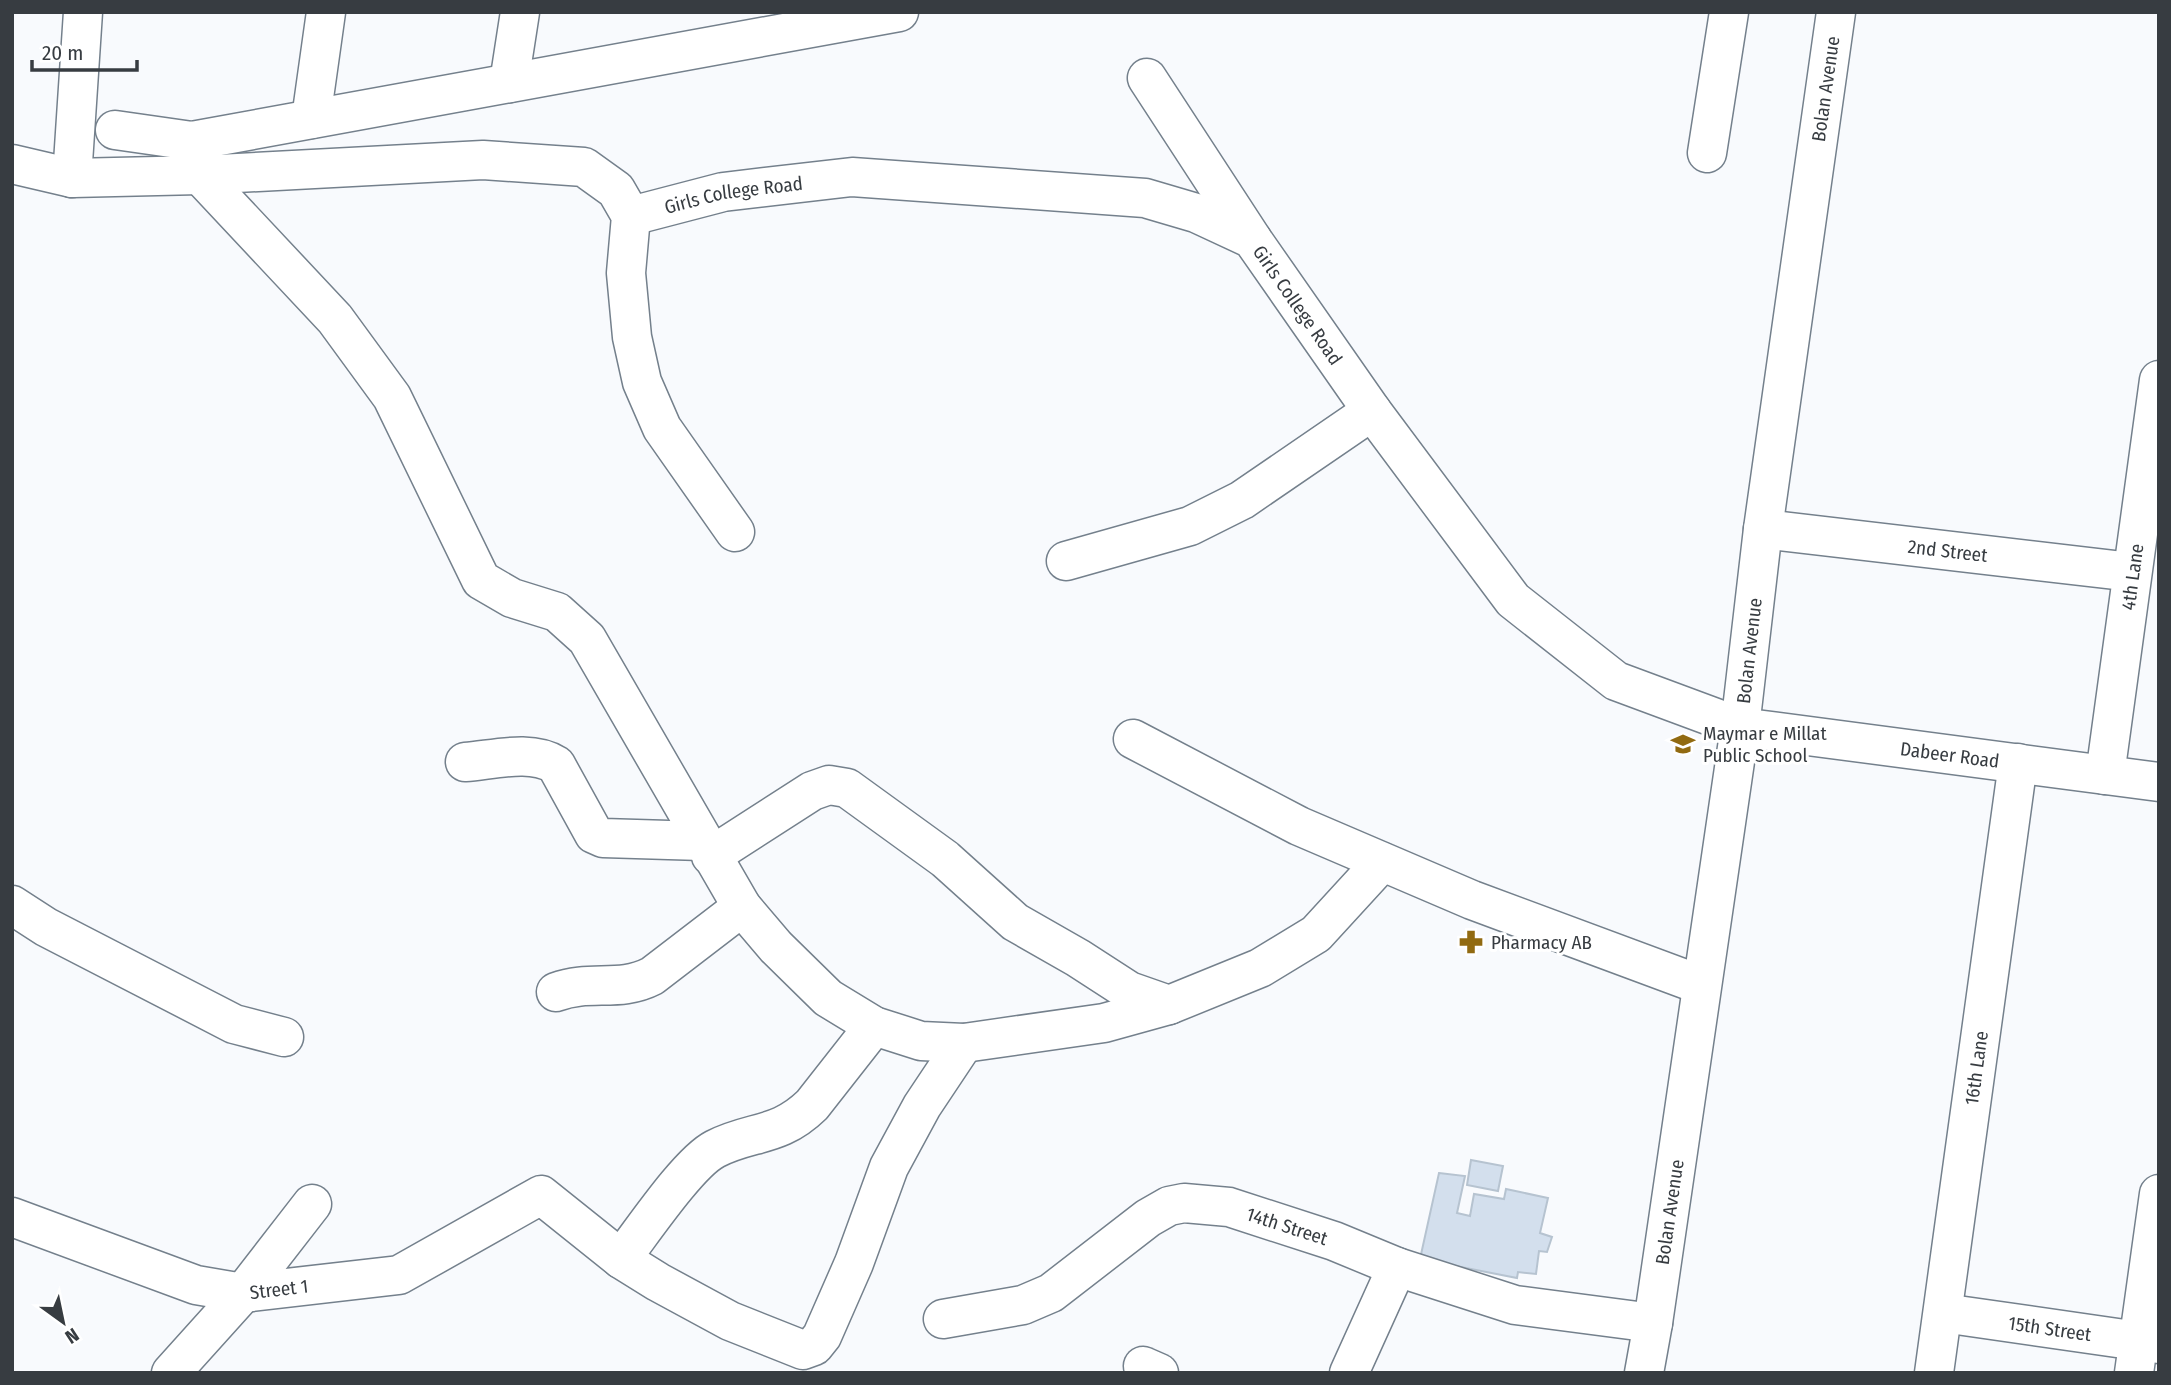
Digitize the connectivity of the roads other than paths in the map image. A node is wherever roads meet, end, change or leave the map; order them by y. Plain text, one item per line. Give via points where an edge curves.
1 (83, 12) edge
2 (326, 12) edge
3 (520, 12) edge
4 (899, 12) edge
5 (1729, 12) edge
6 (1836, 12) edge
7 (728, 28) edge
8 (1147, 78) dead end
9 (509, 83) junction
10 (312, 119) junction
11 (115, 130) dead end
12 (1707, 153) dead end
13 (12, 164) edge
14 (201, 175) junction
15 (72, 178) junction
16 (631, 216) junction
17 (1252, 239) junction
18 (2159, 380) edge
19 (1372, 411) junction
20 (2154, 455) edge
21 (1763, 529) junction
22 (735, 532) dead end
23 (1066, 561) dead end
24 (2132, 572) junction
25 (1740, 727) junction
26 (1133, 739) dead end
27 (465, 762) dead end
28 (2018, 763) junction
29 (2105, 775) junction
30 (2159, 782) edge
31 (707, 849) junction
32 (1382, 862) junction
33 (12, 905) edge
34 (742, 907) junction
35 (1701, 985) junction
36 (556, 992) dead end
37 (1170, 1004) junction
38 (874, 1026) junction
39 (284, 1037) dead end
40 (964, 1043) junction
41 (2159, 1194) edge
42 (313, 1204) dead end
43 (12, 1217) edge
44 (621, 1259) junction
45 (1397, 1267) junction
46 (243, 1293) junction
47 (1943, 1312) junction
48 (943, 1319) dead end
49 (1653, 1323) junction
50 (2144, 1353) edge
51 (171, 1373) edge
52 (1349, 1373) edge
53 (1643, 1373) edge
54 (1934, 1373) edge

1 - 15 street
2 - 10 street
3 - 9 street
4 - 7 street
5 - 12 street
6 - 21 street, Bolan Avenue
7 - 9 street
8 - 17 street
9 - 10 street
10 - 11 street via 192,141
13 - 15 street
14 - 15 street
14 - 16 street via 483,160 584,167 616,190
14 - 31 street via 335,318 392,397 481,580 512,598 556,612 587,639
16 - 17 street, Girls College Road via 723,192 852,177 1145,198 1196,213
16 - 22 street via 626,273 642,382 662,428
17 - 19 street, Girls College Road
18 - 20 street, 4th Lane
19 - 23 street via 1242,500 1190,526
19 - 25 street, Girls College Road via 1513,600 1616,681
20 - 24 street, 4th Lane
21 - 24 street, 2nd Street
21 - 25 street, Bolan Avenue
24 - 29 street, 4th Lane
25 - 28 street, Dabeer Road
25 - 35 street, Bolan Avenue
26 - 32 street via 1298,826
27 - 31 street via 547,760 556,765 594,834
28 - 29 street, Dabeer Road
28 - 47 street, 16th Lane
29 - 30 street, Dabeer Road
31 - 34 street
31 - 37 street via 812,791 829,785 847,788 945,859 1015,922 1129,991
32 - 35 street
32 - 37 street via 1316,934 1260,968
33 - 39 street via 234,1024
34 - 36 street via 642,982 574,985
34 - 38 street via 828,998
35 - 49 street, Bolan Avenue
37 - 40 street via 1104,1023
38 - 40 street via 921,1041
38 - 44 street via 801,1116 785,1126 730,1142 696,1163
40 - 44 street via 889,1167 839,1301 814,1346 803,1350 730,1321
41 - 50 street
42 - 46 street
43 - 46 street, Street 1 via 196,1284
44 - 46 street, Street 1 via 546,1196 535,1196 399,1275
45 - 48 street, 14th Street via 1229,1207 1184,1203 1148,1218 1051,1293 1023,1305
45 - 49 street, 14th Street via 1515,1305
45 - 52 street
46 - 51 street
47 - 50 street, 15th Street
47 - 54 street, 16th Lane
49 - 53 street, Bolan Avenue

